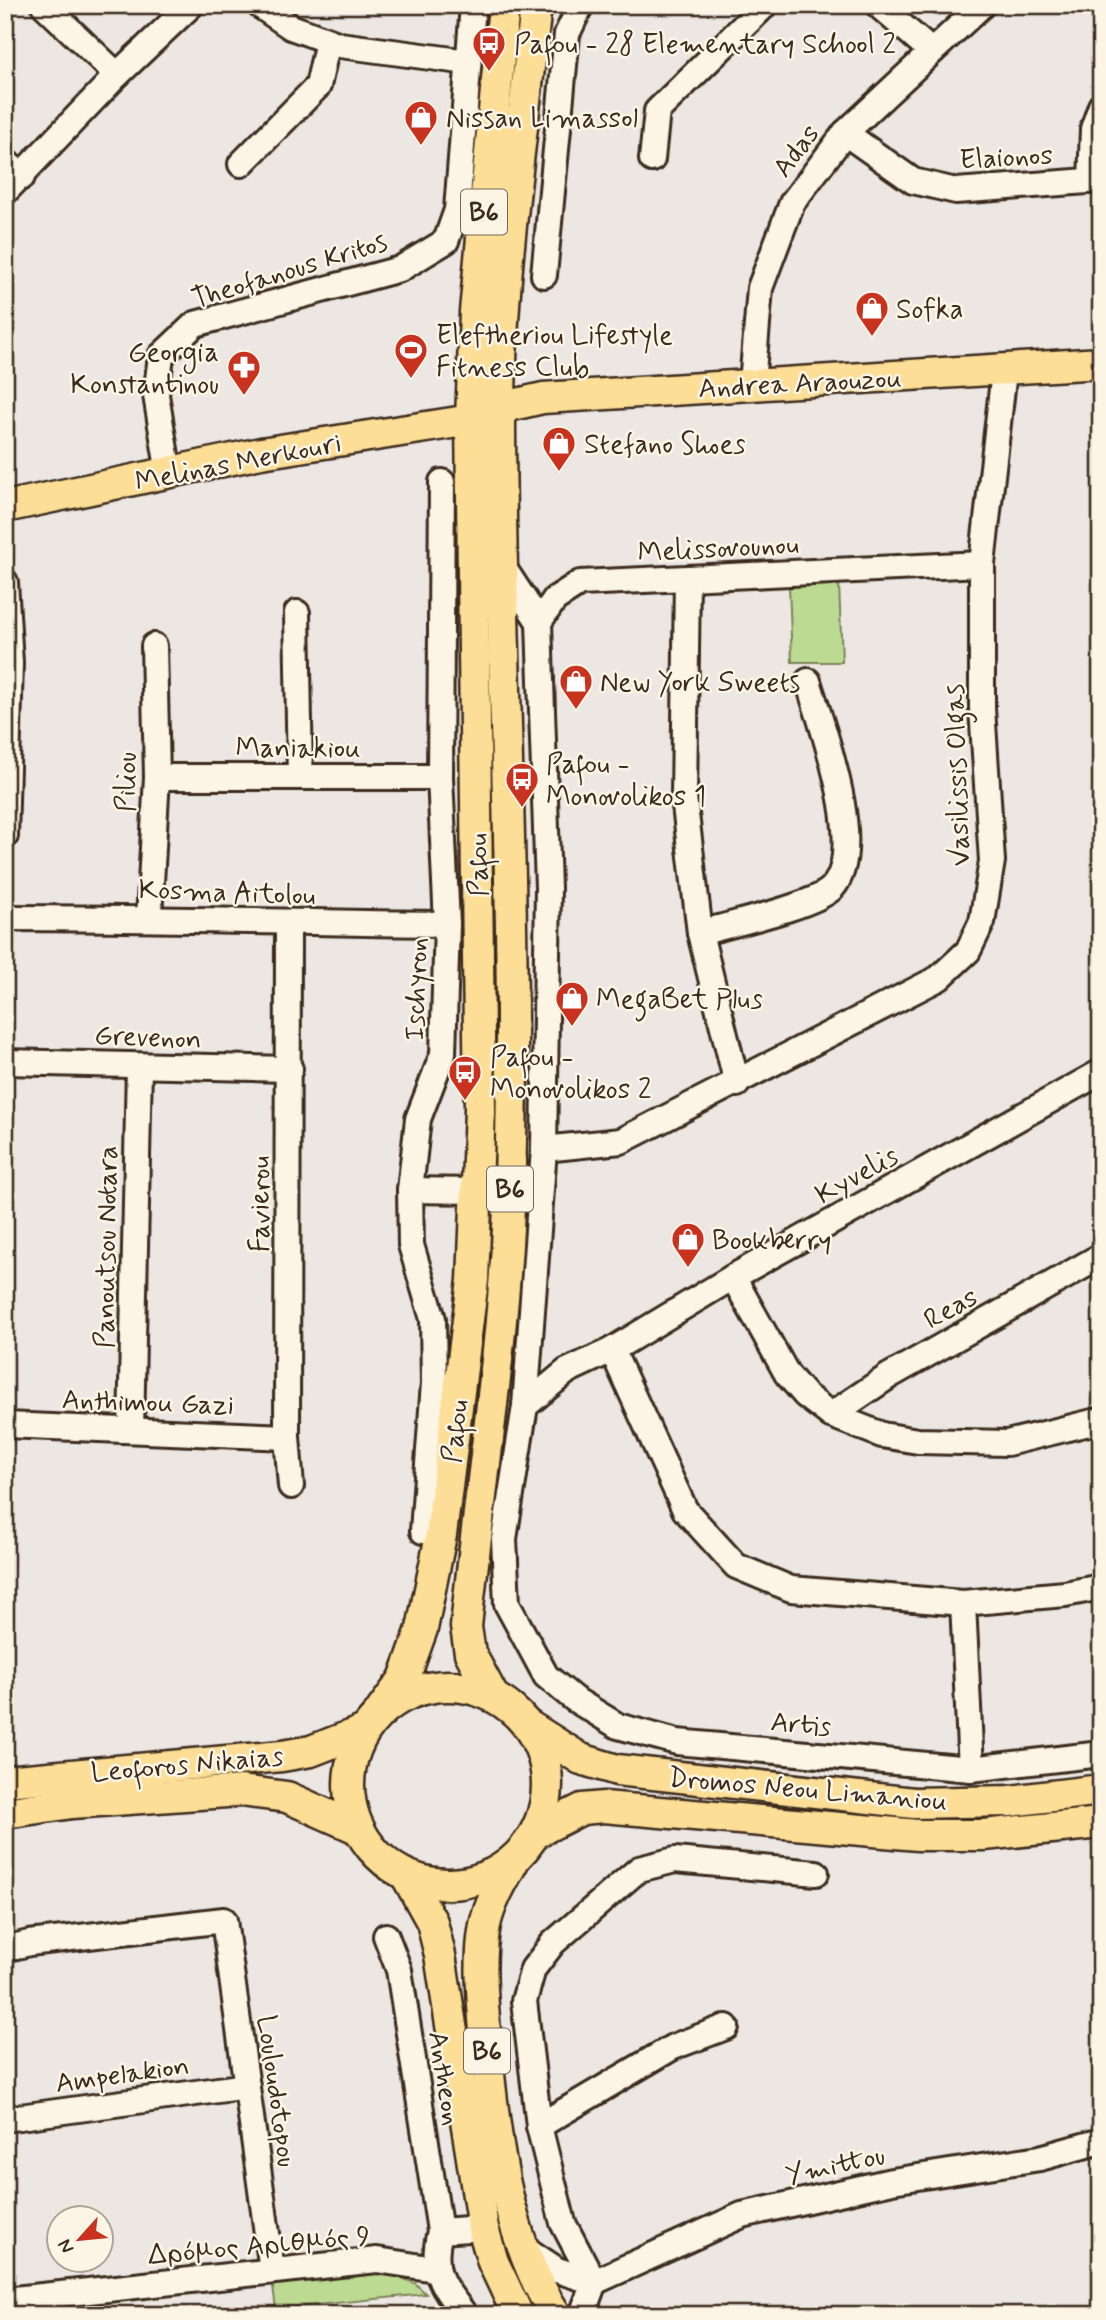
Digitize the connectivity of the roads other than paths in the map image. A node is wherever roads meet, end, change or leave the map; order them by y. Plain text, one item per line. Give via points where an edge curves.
1 (44, 5) edge
2 (191, 5) edge
3 (259, 5) edge
4 (473, 5) edge
5 (504, 5) edge
6 (536, 5) edge
7 (581, 5) edge
8 (765, 5) edge
9 (878, 5) edge
10 (982, 5) edge
11 (328, 41) junction
12 (931, 51) junction
13 (468, 62) junction
14 (117, 75) junction
15 (1101, 106) edge
16 (845, 133) junction
17 (652, 159) dead end
18 (241, 164) dead end
19 (11, 177) edge
20 (1096, 180) edge
21 (544, 275) dead end
22 (1101, 363) edge
23 (1004, 371) junction
24 (752, 384) junction
25 (500, 408) junction
26 (471, 420) junction
27 (169, 474) junction
28 (442, 482) dead end
29 (5, 507) edge
30 (982, 564) junction
31 (503, 567) junction
32 (687, 579) junction
33 (5, 582) edge
34 (297, 613) dead end
35 (539, 622) junction
36 (153, 646) dead end
37 (808, 681) dead end
38 (7, 708) edge
39 (300, 776) junction
40 (157, 777) junction
41 (440, 777) junction
42 (5, 836) edge
43 (5, 918) edge
44 (149, 918) junction
45 (288, 923) junction
46 (447, 924) junction
47 (700, 933) junction
48 (5, 1062) edge
49 (139, 1066) junction
50 (290, 1069) junction
51 (1101, 1072) edge
52 (737, 1084) junction
53 (544, 1149) junction
54 (410, 1190) junction
55 (476, 1191) junction
56 (1101, 1256) edge
57 (733, 1277) junction
58 (612, 1349) junction
59 (530, 1356) junction
60 (567, 1371) junction
61 (525, 1406) junction
62 (831, 1415) junction
63 (1101, 1420) edge
64 (5, 1425) edge
65 (131, 1430) junction
66 (287, 1437) junction
67 (516, 1448) junction
68 (484, 1473) junction
69 (291, 1486) dead end
70 (423, 1531) dead end
71 (1101, 1587) edge
72 (964, 1603) junction
73 (493, 1696) junction
74 (373, 1721) junction
75 (526, 1724) junction
76 (1101, 1754) edge
77 (971, 1769) junction
78 (5, 1781) edge
79 (1101, 1790) edge
80 (5, 1813) edge
81 (1101, 1823) edge
82 (359, 1829) junction
83 (535, 1833) junction
84 (515, 1858) junction
85 (816, 1873) dead end
86 (406, 1875) junction
87 (386, 1936) dead end
88 (5, 1949) edge
89 (726, 2027) dead end
90 (247, 2086) junction
91 (5, 2119) edge
92 (539, 2126) junction
93 (1101, 2141) edge
94 (483, 2228) junction
95 (440, 2231) junction
96 (524, 2248) junction
97 (435, 2269) junction
98 (272, 2270) junction
99 (594, 2282) junction
100 (5, 2300) edge
101 (465, 2315) edge
102 (518, 2315) edge
103 (556, 2315) edge
104 (582, 2315) edge

1 - 14 street
2 - 14 street
3 - 11 street via 292,27
4 - 13 street, Theofanous Kritos
5 - 26 main road, Pafou / B6 via 474,312
6 - 25 main road, Pafou / B6 via 506,296
7 - 21 street via 567,34
8 - 17 street via 657,111
9 - 12 street
10 - 12 street, Adas
11 - 13 street
11 - 18 street via 318,86
12 - 16 street, Adas
13 - 27 street, Theofanous Kritos via 457,210 446,241 400,269 195,324 161,356 156,395
14 - 19 street
15 - 20 street via 1093,129
16 - 20 street, Elaionos via 913,181 956,191
16 - 24 street, Adas via 792,203 760,288
22 - 23 main road, Andrea Araouzou
23 - 24 main road, Andrea Araouzou
23 - 30 street, Vasilissis Olgas
24 - 25 main road, Andrea Araouzou via 543,398
25 - 26 main road, Andrea Araouzou
25 - 31 main road, Pafou / B6
26 - 27 main road, Melinas Merkouri via 261,453
26 - 55 main road, Pafou / B6 via 480,1110
27 - 29 main road, Melinas Merkouri
28 - 41 street, Ischyron
30 - 32 street, Melissovounou
30 - 52 street, Vasilissis Olgas via 982,708 992,860 982,922 968,951 939,978
31 - 35 street
31 - 68 main road, Pafou / B6 via 513,1041 511,1171
32 - 35 street, Melissovounou via 580,583 555,599
32 - 47 street via 684,797
33 - 38 street
34 - 39 street
35 - 53 street, Artis via 548,888
36 - 40 street, Piliou
37 - 47 street via 839,779 844,867 832,889 814,900
38 - 42 street
39 - 40 street, Maniakiou
39 - 41 street, Maniakiou
40 - 44 street, Piliou
41 - 46 street, Ischyron
43 - 44 street, Kosma Aitolou
44 - 45 street, Kosma Aitolou
45 - 46 street, Kosma Aitolou
45 - 50 street, Favierou
46 - 54 street, Ischyron via 443,1054 418,1119
47 - 52 street
48 - 49 street, Grevenon
49 - 50 street, Grevenon
49 - 65 street, Panoutsou Notara
50 - 66 street, Favierou
51 - 57 street, Kyvelis
52 - 53 street, Vasilissis Olgas via 621,1141
53 - 59 street, Artis
54 - 55 street
54 - 70 street, Ischyron via 411,1245 433,1319 434,1383
55 - 74 main road, Pafou / B6 via 473,1280 441,1535 412,1660
56 - 62 street, Reas via 889,1376
57 - 58 street, Kyvelis
57 - 62 street via 787,1374
58 - 60 street, Kyvelis
58 - 72 street via 685,1510 736,1566 791,1589
59 - 60 street
59 - 61 street, Artis
60 - 61 street, Kyvelis
61 - 67 street, Artis
62 - 63 street via 882,1436 1007,1443
64 - 65 street, Anthimou Gazi
65 - 66 street, Anthimou Gazi
66 - 69 street, Favierou
67 - 68 street
67 - 77 street, Artis via 504,1539 507,1604 546,1675 574,1699 618,1726 677,1742
68 - 73 main road, Pafou / B6 via 466,1627 470,1653
71 - 72 street
72 - 77 street
73 - 74 main road, B6 via 470,1688 434,1687 400,1698
73 - 75 main road, B6
74 - 78 main road, Leoforos Nikaias via 320,1748 282,1756
74 - 82 main road, B6 via 354,1753 349,1778 350,1804
75 - 79 main road, Dromos Neou Limaniou via 581,1759 630,1771 914,1803 1010,1801
75 - 83 main road, B6 via 540,1749 547,1777 545,1806
76 - 77 street, Artis
80 - 82 main road, Leoforos Nikaias via 72,1803 252,1791 312,1805
81 - 83 main road, Dromos Neou Limaniou via 984,1835 918,1835 604,1807 582,1810
82 - 86 main road, B6 via 378,1856
83 - 84 main road, B6
84 - 86 main road, B6 via 482,1879 462,1883 444,1885
84 - 96 main road, B6 via 485,1925 483,1990 500,2162
85 - 92 street via 675,1860 639,1870 553,1942 533,1969 524,2001
86 - 94 main road, B6 via 432,1922 440,1955
87 - 95 street, Antheon via 399,1970
88 - 90 street, Louloudotopou via 224,1920
89 - 92 street via 673,2047
90 - 91 street, Ampelakion
90 - 98 street, Louloudotopou
92 - 99 street via 563,2223
93 - 99 street, Ymittou via 1040,2158 892,2181 742,2215
94 - 95 street
94 - 102 main road, B6
95 - 97 street, Antheon
96 - 99 street via 557,2270
96 - 103 main road, B6
97 - 98 street, Δρόμος Αριθμός 9 via 377,2260
97 - 101 street
98 - 100 street, Δρόμος Αριθμός 9
99 - 104 street

